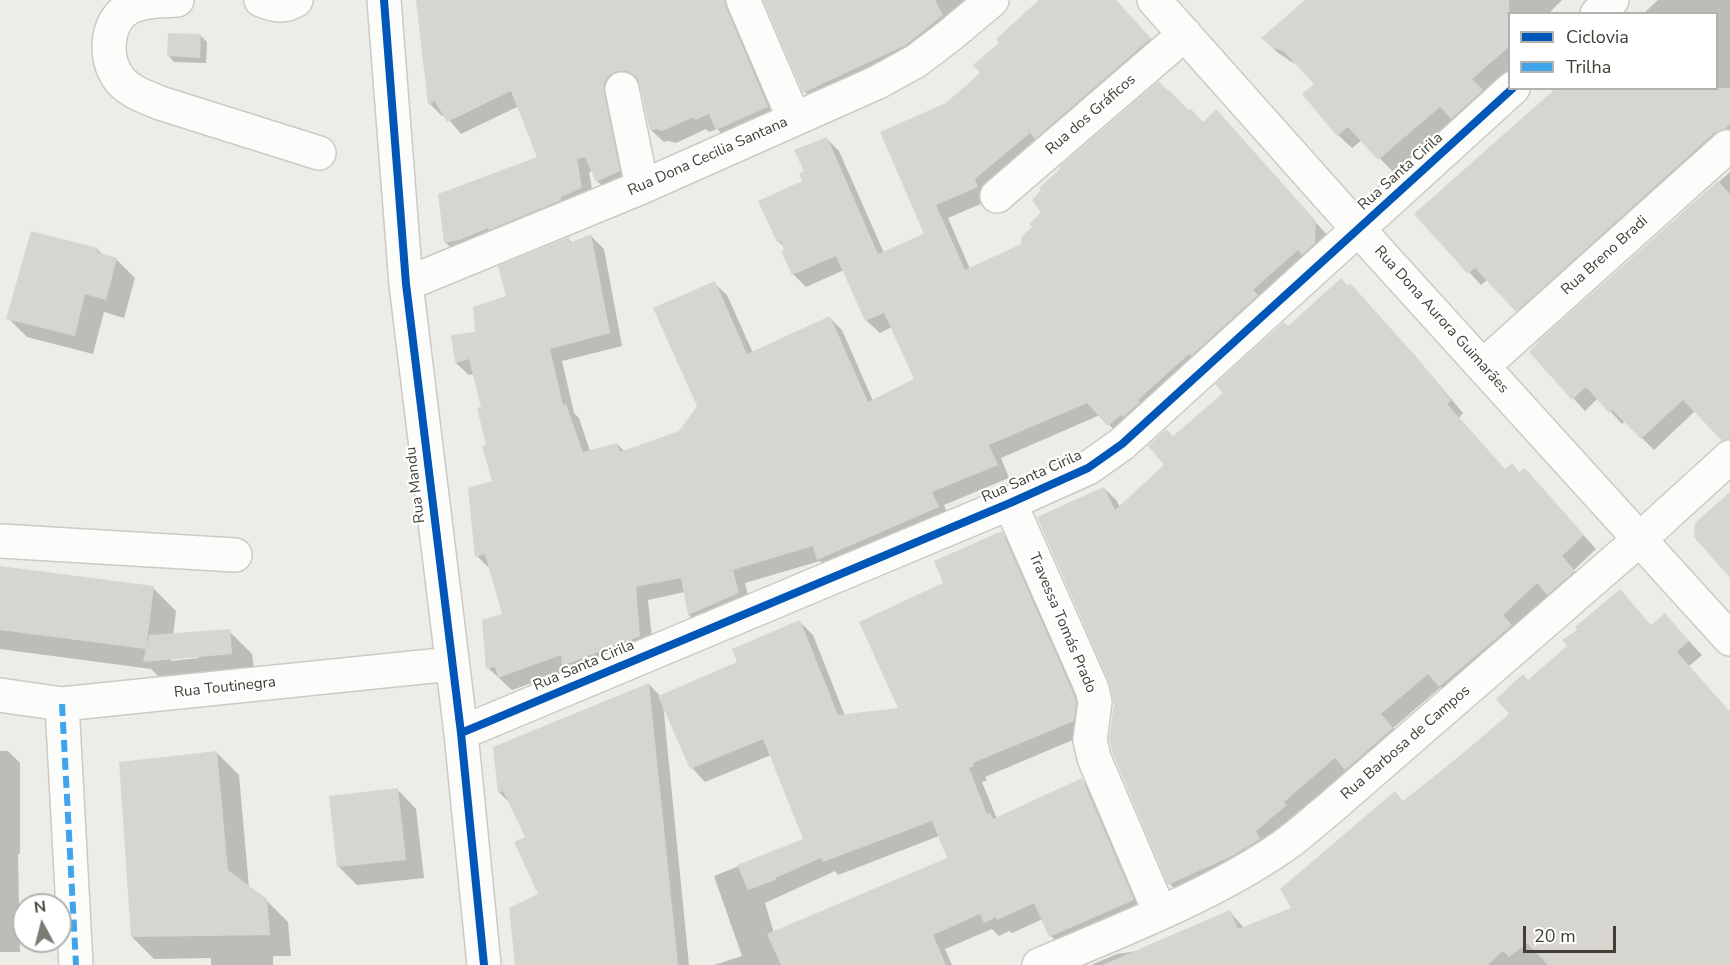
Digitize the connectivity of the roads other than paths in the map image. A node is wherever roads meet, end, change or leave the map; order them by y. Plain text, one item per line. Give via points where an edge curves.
1 (177, 0) edge
2 (261, 0) edge
3 (296, 0) edge
4 (384, 0) edge
5 (743, 0) edge
6 (992, 0) edge
7 (1154, 0) edge
8 (1612, 0) edge
9 (1599, 12) edge
10 (1185, 34) junction
11 (622, 88) dead end
12 (1511, 90) edge
13 (794, 119) junction
14 (1727, 147) dead end
15 (319, 153) dead end
16 (642, 187) junction
17 (997, 196) dead end
18 (1358, 229) junction
19 (406, 284) junction
20 (1483, 366) junction
21 (1730, 457) edge
22 (1010, 503) junction
23 (1640, 539) junction
24 (0, 541) edge
25 (235, 555) dead end
26 (1730, 639) edge
27 (451, 664) junction
28 (0, 695) edge
29 (62, 705) junction
30 (461, 732) junction
31 (1160, 913) junction
32 (76, 965) edge
33 (484, 965) edge
34 (1040, 965) edge

1 - 15 street via 131,7 116,19 109,39 110,60 119,80 137,94 160,103
2 - 3 street via 274,6
4 - 19 street, Rua Mandu
5 - 13 street
6 - 13 street, Rua Dona Cecilia Santana via 916,61
7 - 10 street, Rua Dona Aurora Guimarães
8 - 9 street
10 - 17 street, Rua dos Gráficos
10 - 18 street, Rua Dona Aurora Guimarães
11 - 16 street
12 - 18 street, Rua Santa Cirila
13 - 16 street, Rua Dona Cecilia Santana
14 - 20 street, Rua Breno Bradi
16 - 19 street, Rua Dona Cecilia Santana
18 - 20 street, Rua Dona Aurora Guimarães
18 - 22 street, Rua Santa Cirila via 1122,444 1088,468
19 - 27 street, Rua Mandu
20 - 23 street, Rua Dona Aurora Guimarães
21 - 23 street, Rua Barbosa de Campos
22 - 30 street, Rua Santa Cirila
22 - 31 street, Travessa Tomás Prado via 1092,689 1095,702 1090,740 1094,758
23 - 26 street, Rua Dona Aurora Guimarães
23 - 31 street, Rua Barbosa de Campos via 1283,847
24 - 25 street
27 - 29 street, Rua Toutinegra
27 - 30 street, Rua Mandu
28 - 29 street, Rua Toutinegra
29 - 32 street
30 - 33 street, Rua Mandu
31 - 34 street, Rua Barbosa de Campos

